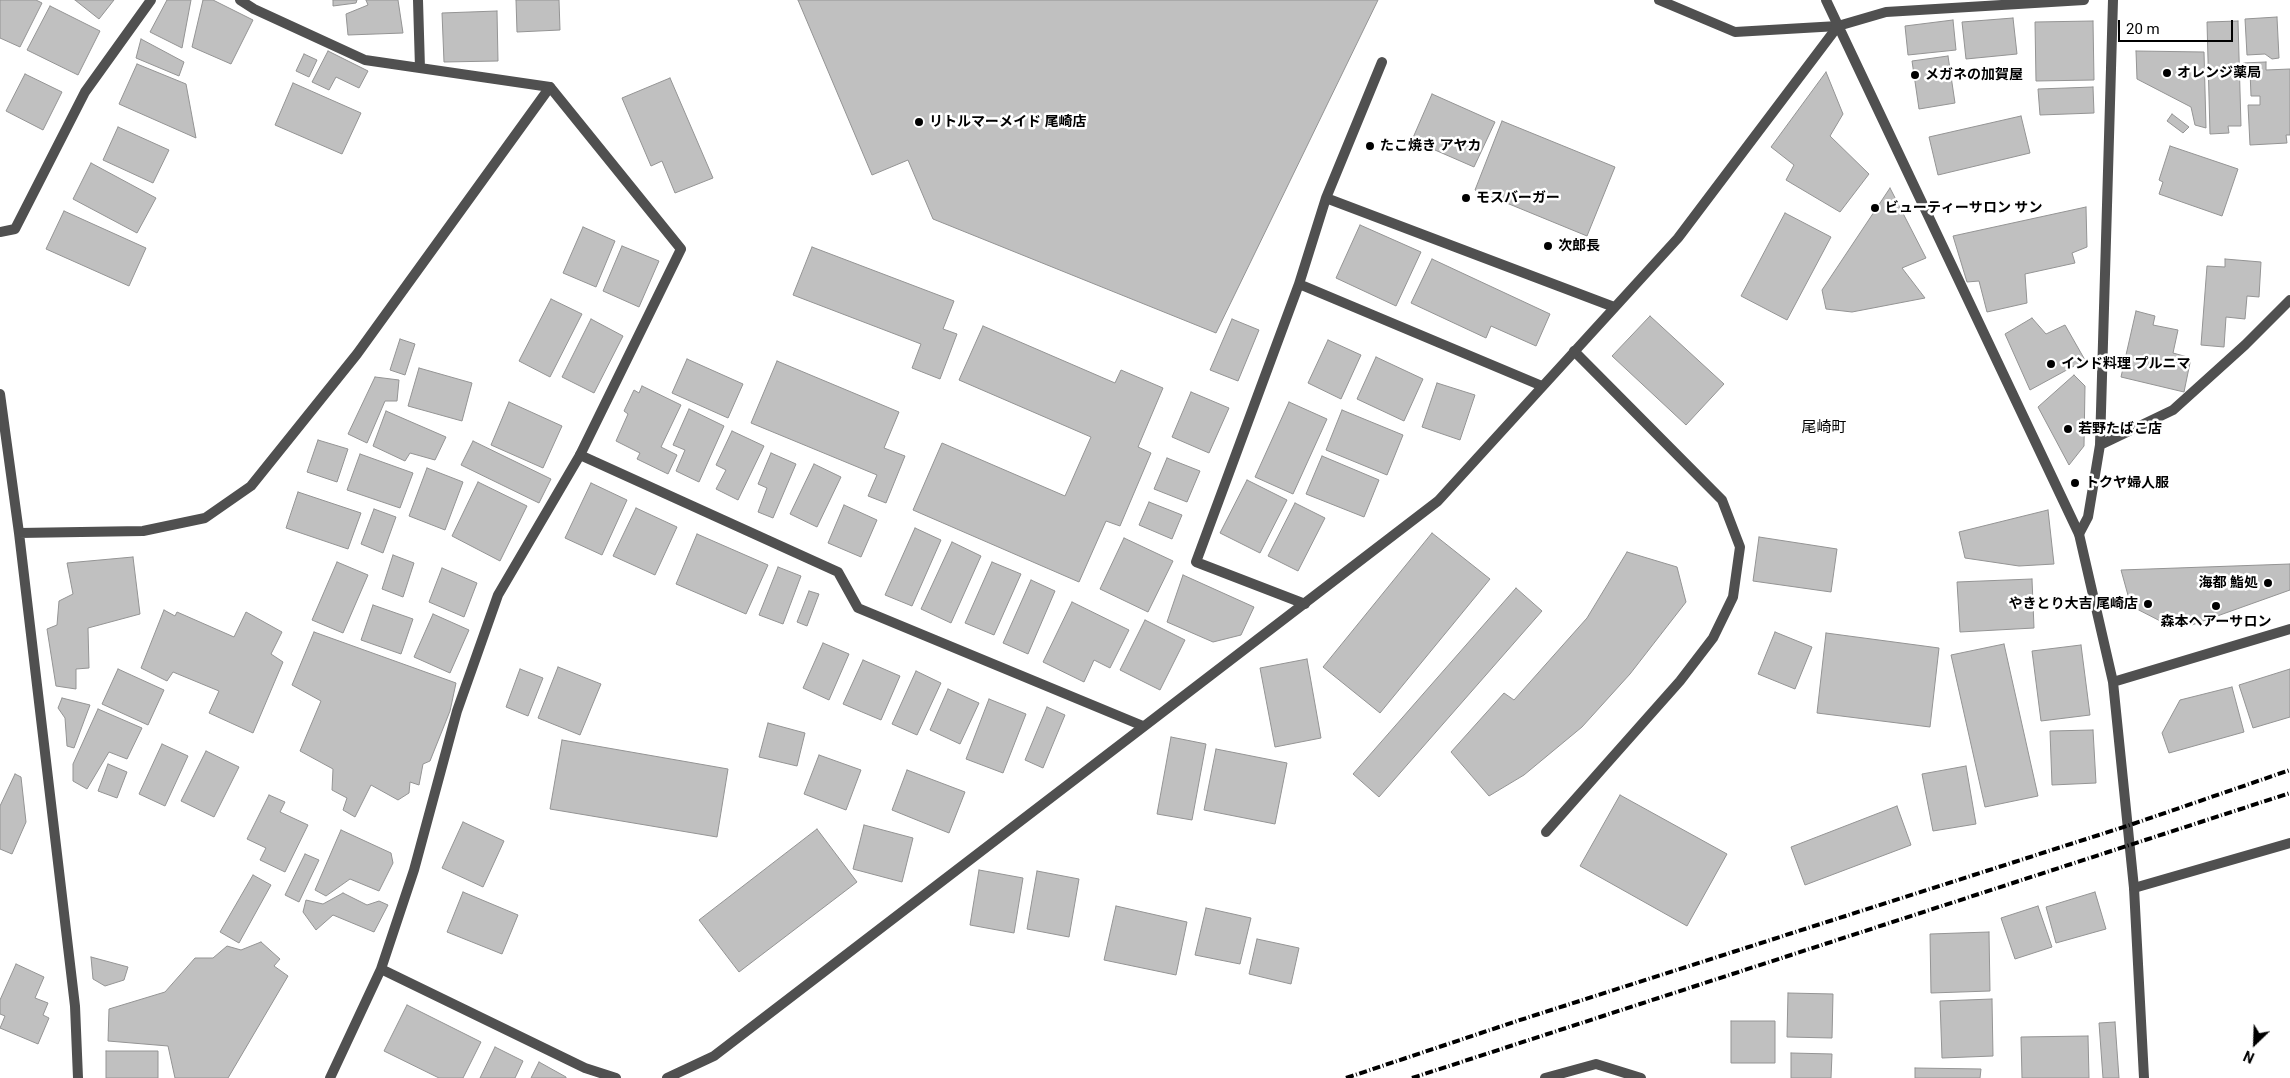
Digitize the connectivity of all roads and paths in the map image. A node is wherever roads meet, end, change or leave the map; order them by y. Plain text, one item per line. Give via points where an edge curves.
1 (151, 0) edge
2 (240, 0) edge
3 (418, 0) edge
4 (1659, 0) edge
5 (1826, 0) edge
6 (2084, 0) edge
7 (2113, 0) edge
8 (1838, 26) junction
9 (1382, 62) dead end
10 (420, 68) junction
11 (550, 87) junction
12 (1326, 198) junction
13 (0, 232) edge
14 (1298, 284) junction
15 (2290, 300) edge
16 (1614, 308) junction
17 (1574, 351) junction
18 (1542, 386) junction
19 (0, 394) edge
20 (2100, 445) junction
21 (580, 455) junction
22 (19, 533) junction
23 (2079, 534) junction
24 (1305, 604) junction
25 (2290, 629) edge
26 (2113, 682) junction
27 (1143, 726) junction
28 (1546, 832) dead end
29 (2290, 843) edge
30 (2134, 888) junction
31 (381, 969) junction
32 (78, 1078) edge
33 (330, 1078) edge
34 (616, 1078) edge
35 (667, 1078) edge
36 (1545, 1078) edge
37 (1641, 1078) edge
38 (2144, 1078) edge

1 - 13 street via 85,92 15,229
2 - 10 street via 254,10 365,60
3 - 10 street
4 - 8 street via 1735,32
5 - 8 street
6 - 8 street via 1886,12
7 - 20 street
8 - 16 street via 1678,238
8 - 23 street
9 - 12 street
10 - 11 street
11 - 21 street via 681,249
11 - 22 street via 357,354 251,486 205,518 152,529
12 - 14 street
12 - 16 street
14 - 18 street
14 - 24 street via 1196,562
15 - 20 street via 2173,410
16 - 17 street
17 - 18 street
17 - 28 street via 1722,500 1740,547 1733,596 1713,638 1680,681
18 - 24 street via 1438,501
19 - 22 street
20 - 23 street via 2088,517
21 - 27 street via 838,572 858,608
21 - 31 street via 498,595 456,711 414,870
22 - 32 street via 75,1006
23 - 26 street
24 - 27 street
25 - 26 street
26 - 30 street
27 - 35 street via 714,1056
29 - 30 street
30 - 38 street
31 - 33 street
31 - 34 street via 585,1068
36 - 37 street via 1596,1064

